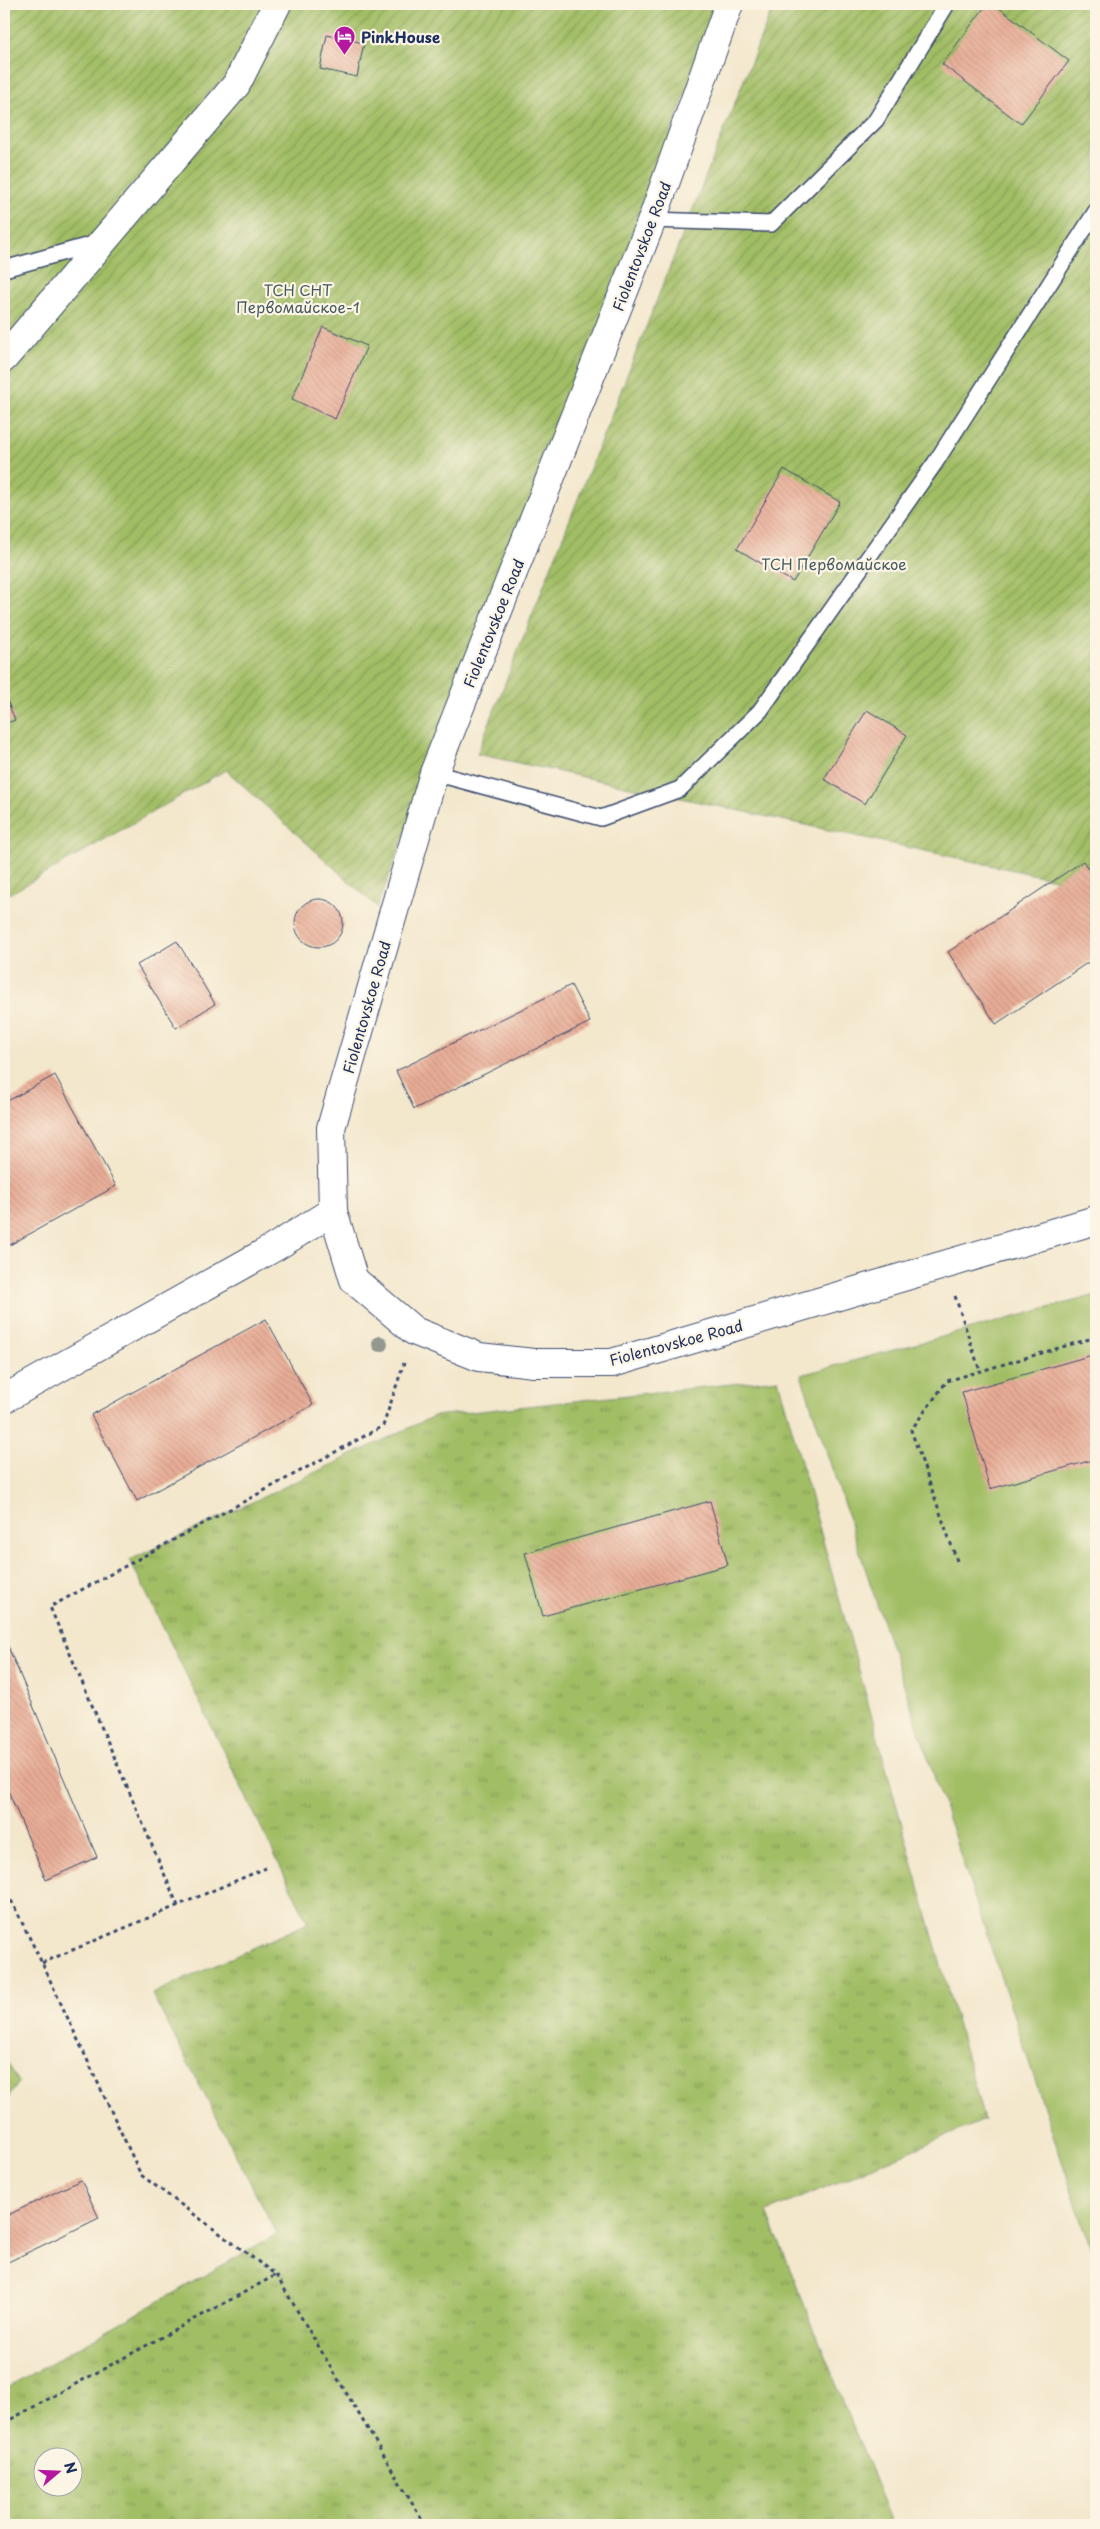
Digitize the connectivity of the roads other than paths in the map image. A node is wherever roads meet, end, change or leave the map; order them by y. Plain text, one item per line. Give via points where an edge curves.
1 (277, 4) edge
2 (729, 4) edge
3 (947, 4) edge
4 (1096, 211) edge
5 (652, 220) junction
6 (106, 241) junction
7 (4, 269) edge
8 (4, 358) edge
9 (434, 773) junction
10 (333, 1211) junction
11 (1096, 1220) edge
12 (4, 1399) edge

1 - 6 street via 236,86
2 - 5 street, Fiolentovskoe Road
3 - 5 lane via 876,120 771,224
4 - 9 lane via 935,464 760,711 680,789 601,818
5 - 9 street, Fiolentovskoe Road
6 - 7 lane
6 - 8 street
9 - 10 street, Fiolentovskoe Road via 331,1128
10 - 11 street, Fiolentovskoe Road via 354,1280 414,1331 479,1357 534,1363 612,1363
10 - 12 street

